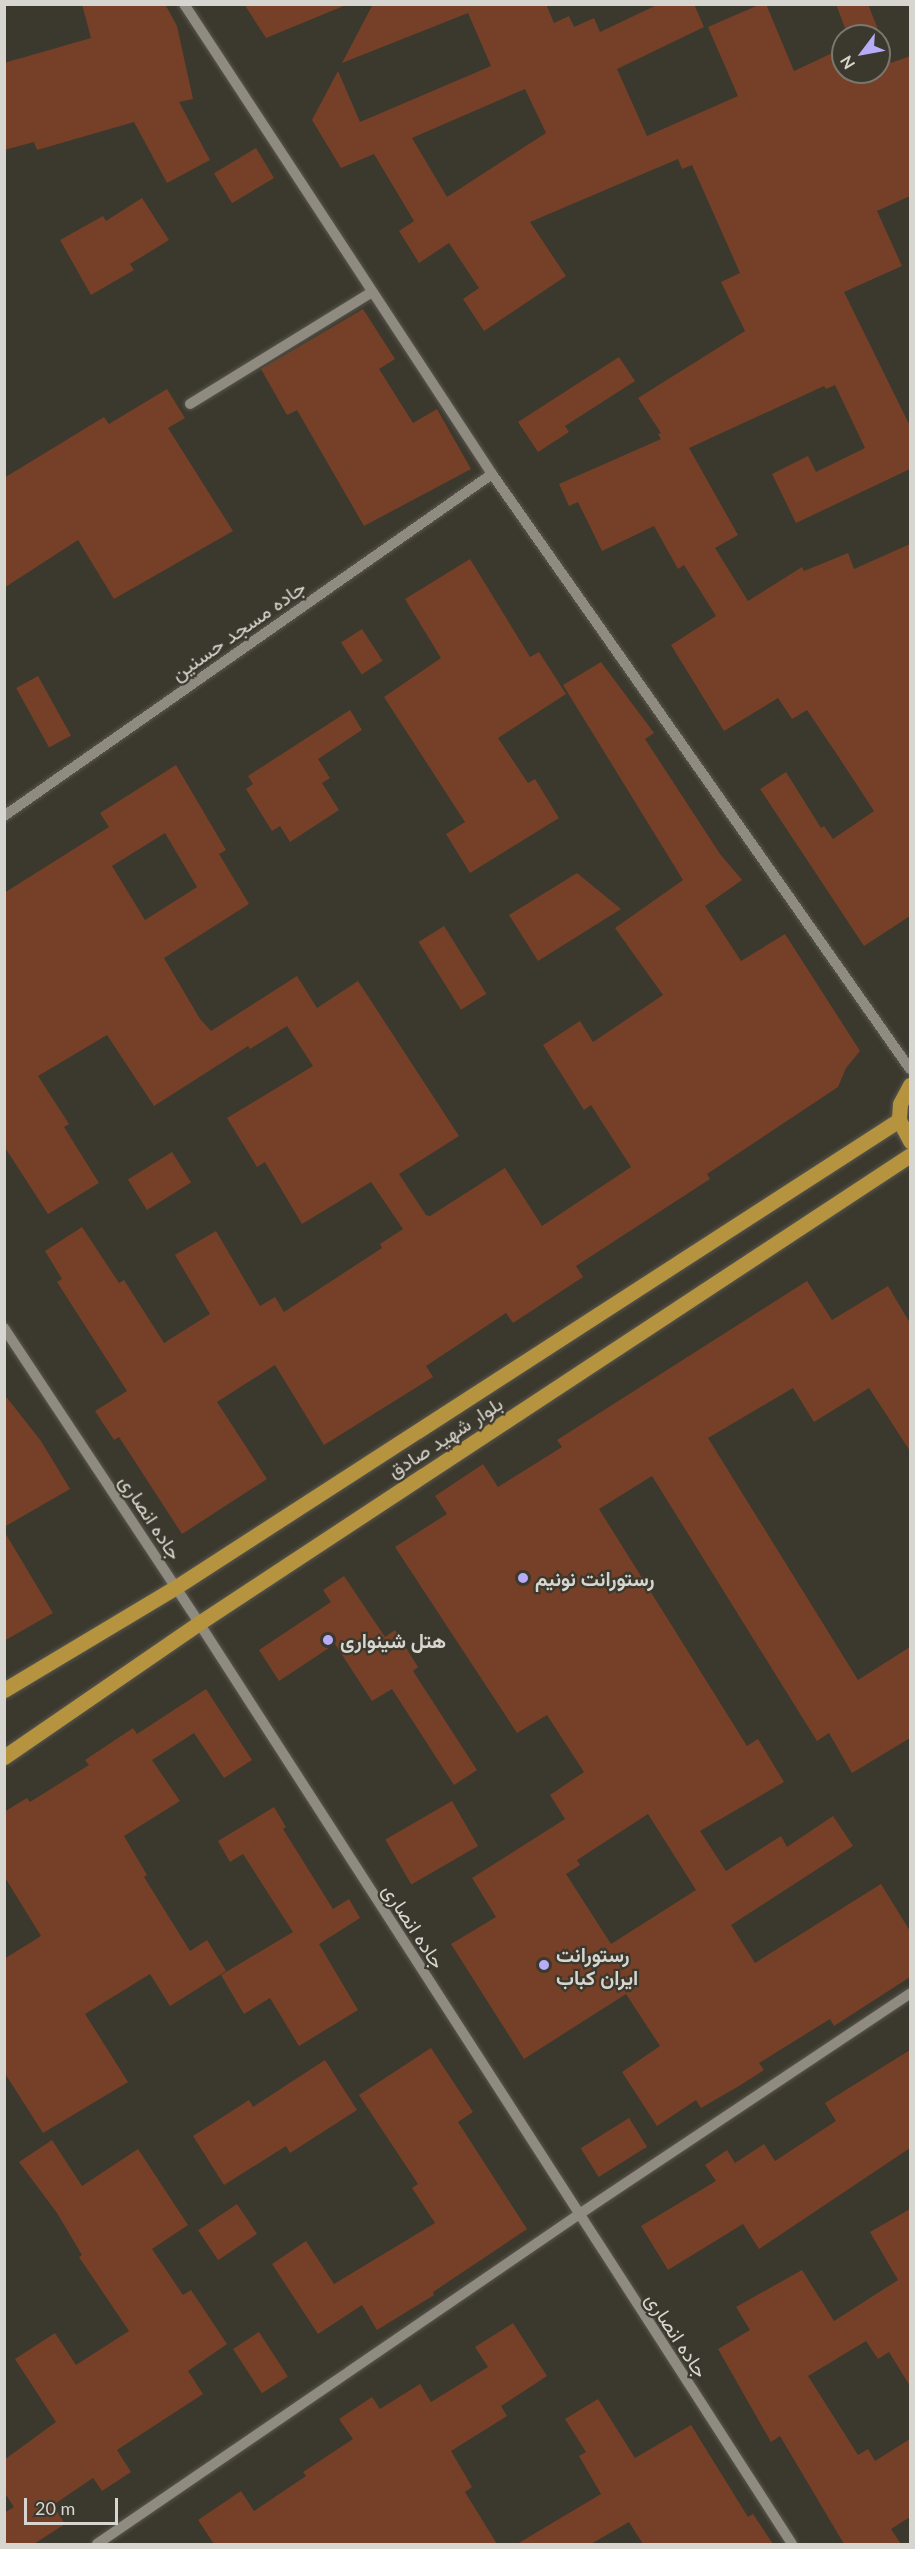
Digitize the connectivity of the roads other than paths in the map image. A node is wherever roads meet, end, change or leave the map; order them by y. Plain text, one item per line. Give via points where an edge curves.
1 (184, 4) edge
2 (372, 292) junction
3 (190, 404) dead end
4 (492, 474) junction
5 (4, 816) edge
6 (910, 1069) edge
7 (910, 1085) edge
8 (899, 1120) junction
9 (910, 1142) edge
10 (910, 1155) edge
11 (4, 1328) edge
12 (176, 1587) junction
13 (200, 1623) junction
14 (4, 1690) edge
15 (4, 1757) edge
16 (910, 1994) edge
17 (578, 2215) junction
18 (97, 2544) edge
19 (792, 2544) edge

1 - 2 street
2 - 3 street
2 - 4 street
4 - 5 street, جاده مسجد حسنین
4 - 6 street
7 - 8 main road via 900,1104
8 - 9 main road
8 - 12 main road, بلوار شهید صادق
10 - 13 main road, بلوار شهید صادق
11 - 12 street, جاده انصاری
12 - 13 street, جاده انصاری
12 - 14 main road, بلوار شهید صادق
13 - 15 main road, بلوار شهید صادق
13 - 17 street, جاده انصاری
16 - 17 street
17 - 18 street
17 - 19 street, جاده انصاری

